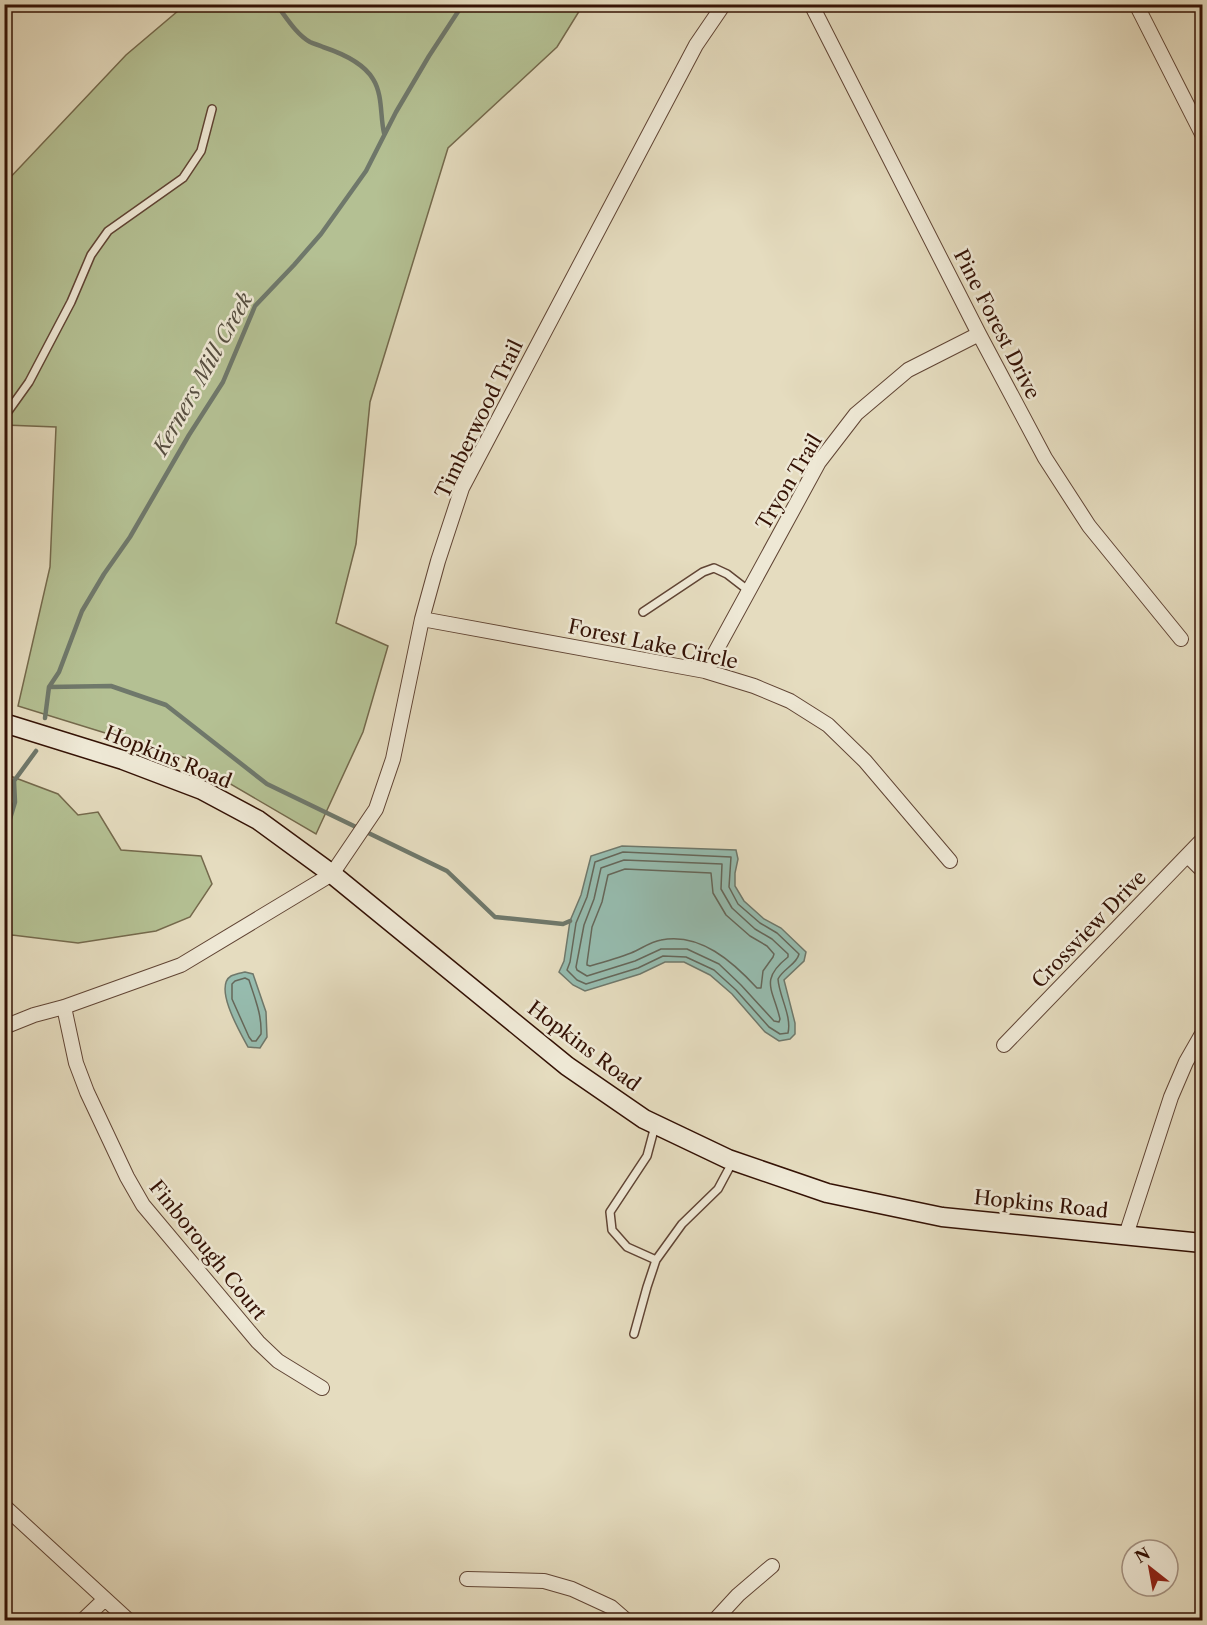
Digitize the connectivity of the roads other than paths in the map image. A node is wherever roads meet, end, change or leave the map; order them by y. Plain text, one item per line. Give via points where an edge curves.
1 (724, 4) edge
2 (811, 4) edge
3 (1136, 4) edge
4 (212, 109) dead end
5 (1203, 134) edge
6 (980, 334) junction
7 (4, 417) edge
8 (749, 591) junction
9 (643, 612) dead end
10 (422, 619) junction
11 (1181, 639) dead end
12 (705, 671) junction
13 (4, 723) edge
14 (1203, 840) edge
15 (1188, 856) junction
16 (950, 861) dead end
17 (1203, 870) edge
18 (332, 874) junction
19 (64, 1007) junction
20 (4, 1027) edge
21 (1203, 1034) edge
22 (1004, 1044) dead end
23 (656, 1124) junction
24 (733, 1161) junction
25 (1126, 1235) junction
26 (1203, 1243) edge
27 (656, 1260) junction
28 (634, 1334) dead end
29 (322, 1388) dead end
30 (4, 1506) edge
31 (772, 1566) dead end
32 (467, 1579) dead end
33 (105, 1599) junction
34 (83, 1620) edge
35 (128, 1620) edge
36 (626, 1620) edge
37 (715, 1620) edge

1 - 10 street, Timberwood Trail via 696,45 462,488
2 - 6 street, Pine Forest Drive
3 - 5 street
4 - 7 lane via 201,151 183,178 108,231 91,255 29,382
6 - 8 street, Tryon Trail via 908,370 856,414 819,462
6 - 11 street, Pine Forest Drive via 1045,458 1089,526
8 - 9 lane via 714,568
8 - 12 street, Tryon Trail
10 - 12 street, Forest Lake Circle
10 - 18 street, Timberwood Trail via 393,759 376,808
12 - 16 street, Forest Lake Circle via 790,701 828,725 865,761
13 - 18 main road, Hopkins Road via 123,760 202,790 258,820
14 - 15 street, Crossview Drive
15 - 17 street
15 - 22 street, Crossview Drive
18 - 19 street via 181,965
18 - 23 main road, Hopkins Road via 567,1066
19 - 20 street
19 - 29 street, Finborough Court via 76,1063 87,1092 143,1205 258,1342 278,1361
21 - 25 street via 1171,1097
23 - 24 main road, Hopkins Road
23 - 27 lane via 647,1156 610,1212 612,1230 627,1247
24 - 25 main road, Hopkins Road via 827,1192 942,1217
24 - 27 lane via 718,1189 682,1224
25 - 26 main road, Hopkins Road
27 - 28 lane
30 - 33 street
31 - 37 street
32 - 36 street via 544,1581 573,1589 611,1607
33 - 34 street
33 - 35 street

